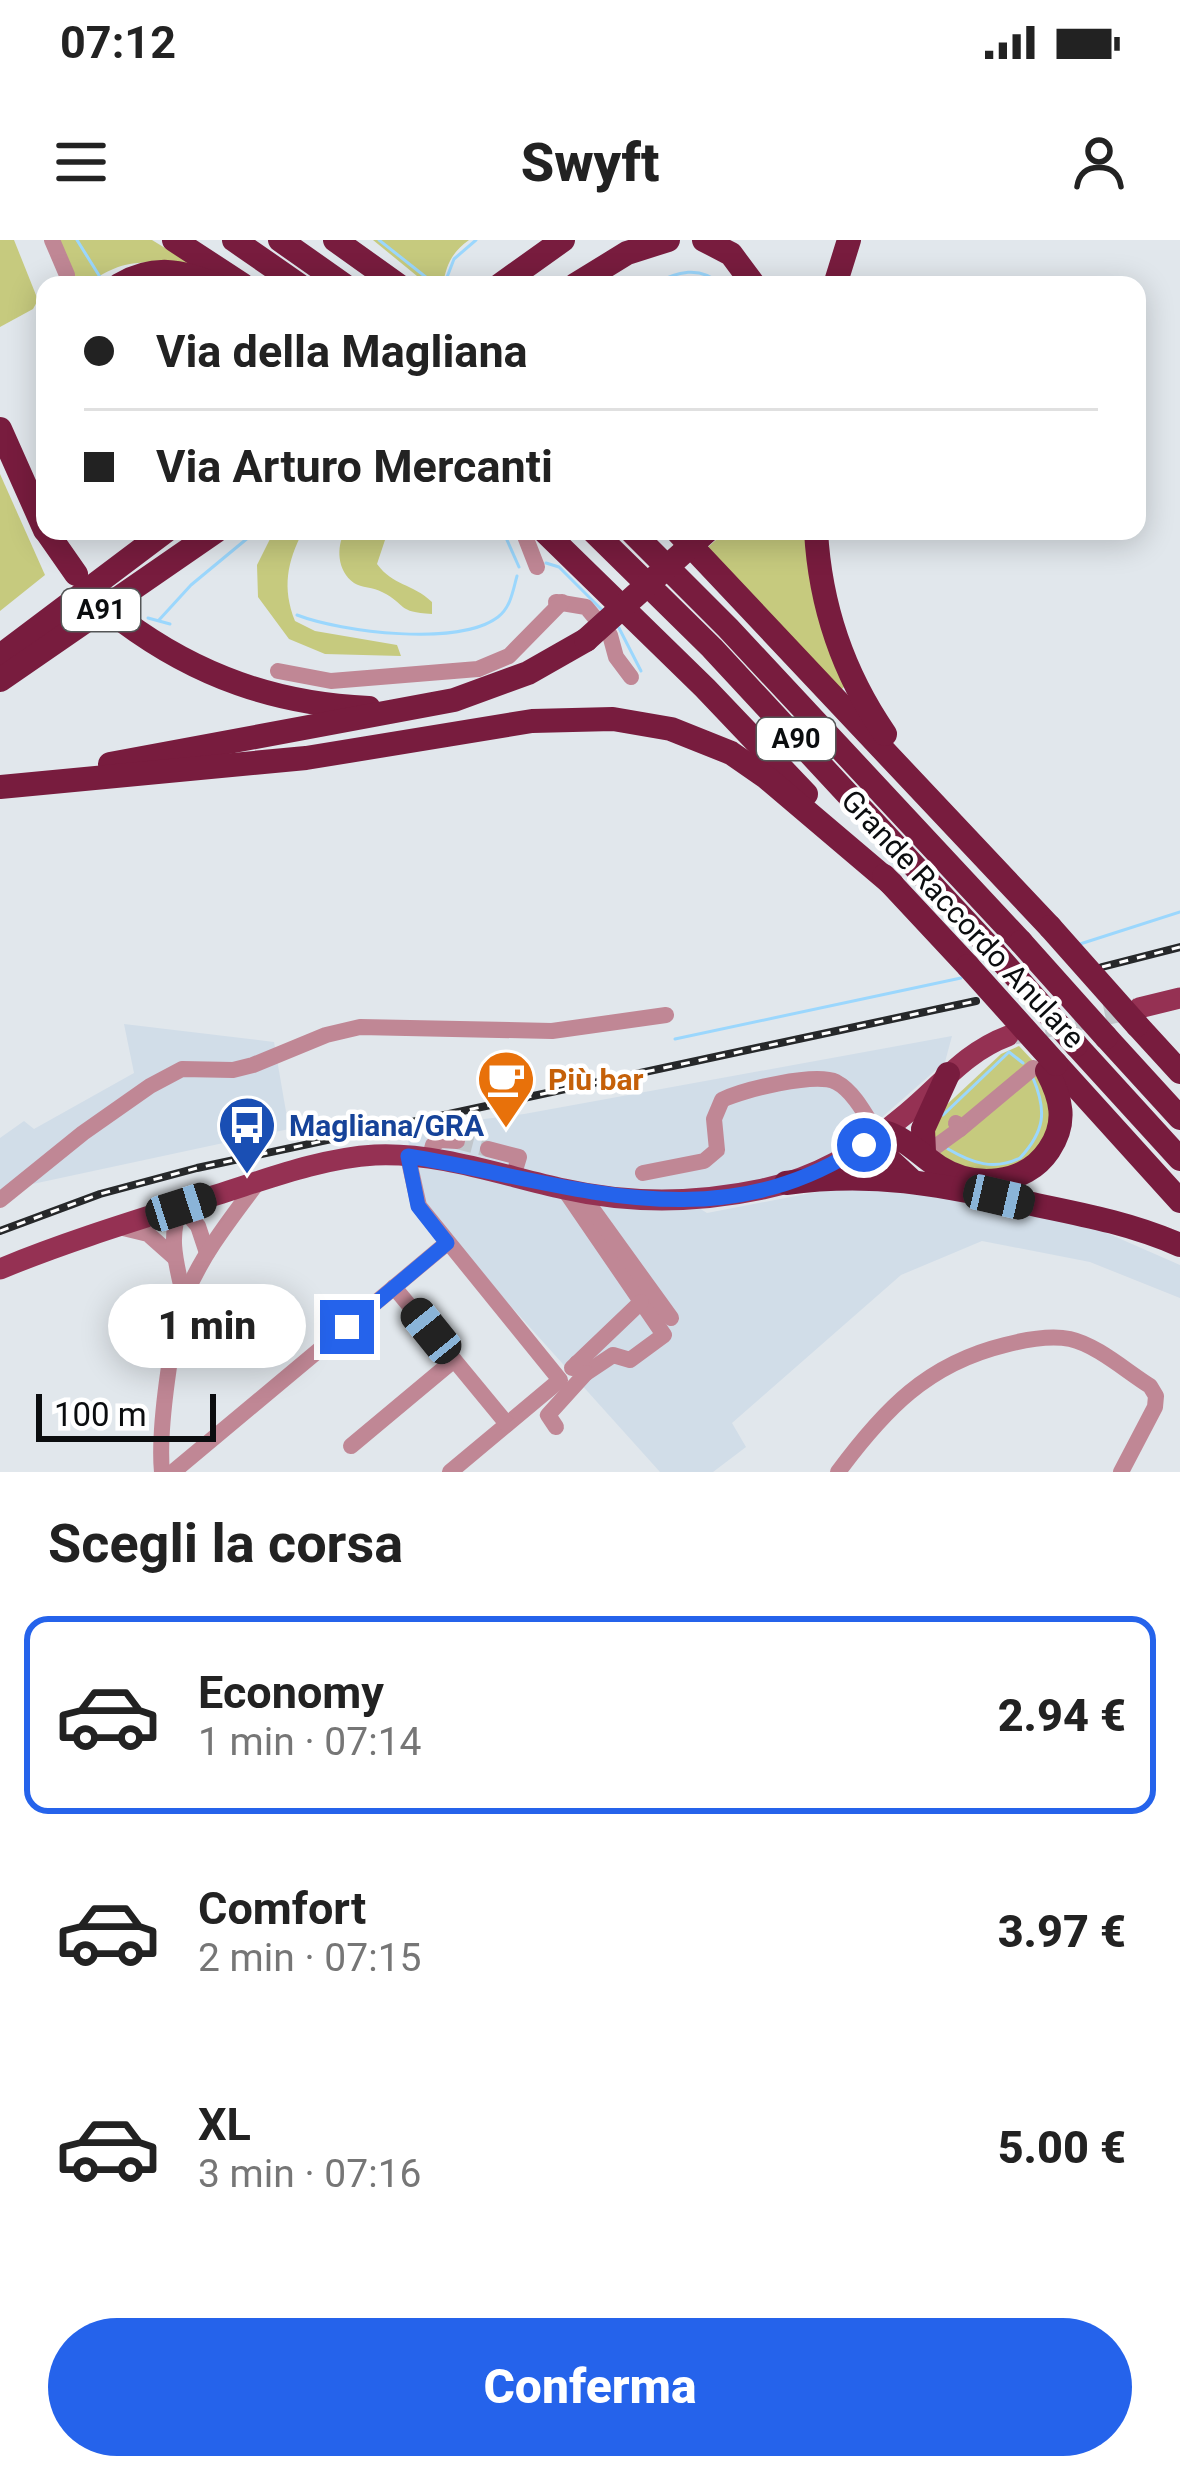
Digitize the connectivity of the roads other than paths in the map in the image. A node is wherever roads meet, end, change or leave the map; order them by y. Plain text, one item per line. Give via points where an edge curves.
1 (52, 240) edge
2 (174, 240) edge
3 (234, 240) edge
4 (280, 240) edge
5 (335, 240) edge
6 (351, 240) edge
7 (541, 240) edge
8 (563, 240) edge
9 (627, 240) edge
10 (668, 240) edge
11 (704, 240) edge
12 (849, 240) edge
13 (860, 240) edge
14 (67, 276) edge
15 (135, 276) edge
16 (184, 276) edge
17 (229, 276) edge
18 (285, 276) edge
19 (331, 276) edge
20 (385, 276) edge
21 (389, 276) edge
22 (505, 276) edge
23 (509, 276) edge
24 (578, 276) edge
25 (590, 276) edge
26 (747, 276) edge
27 (838, 276) edge
28 (850, 276) edge
29 (0, 430) edge
30 (36, 511) edge
31 (51, 540) edge
32 (154, 540) edge
33 (203, 540) edge
34 (526, 540) edge
35 (553, 540) edge
36 (602, 540) edge
37 (641, 540) edge
38 (686, 540) edge
39 (697, 540) edge
40 (817, 540) edge
41 (537, 567) dead end
42 (76, 574) dead end
43 (123, 621) dead end
44 (598, 632) junction
45 (0, 656) edge
46 (278, 671) dead end
47 (631, 677) dead end
48 (0, 680) edge
49 (454, 700) junction
50 (50, 780) junction
51 (0, 787) edge
52 (892, 884) junction
53 (1022, 896) junction
54 (1180, 998) edge
55 (666, 1015) dead end
56 (1138, 1017) junction
57 (1008, 1036) tunnel mouth
58 (1045, 1068) junction
59 (1180, 1070) edge
60 (948, 1074) junction
61 (1180, 1118) edge
62 (881, 1133) junction
63 (457, 1142) tunnel mouth
64 (488, 1149) tunnel mouth
65 (927, 1156) junction
66 (418, 1158) junction
67 (516, 1159) junction
68 (1180, 1159) edge
69 (643, 1173) dead end
70 (911, 1180) junction
71 (258, 1182) junction
72 (787, 1184) junction
73 (572, 1191) junction
74 (0, 1200) edge
75 (1180, 1201) edge
76 (181, 1207) junction
77 (198, 1226) junction
78 (119, 1227) junction
79 (173, 1234) junction
80 (447, 1243) junction
81 (1180, 1245) edge
82 (208, 1253) junction
83 (175, 1258) junction
84 (0, 1269) edge
85 (394, 1287) junction
86 (184, 1298) junction
87 (641, 1303) junction
88 (671, 1318) dead end
89 (454, 1360) junction
90 (582, 1368) junction
91 (560, 1380) junction
92 (507, 1424) junction
93 (556, 1427) dead end
94 (351, 1445) dead end
95 (162, 1472) edge
96 (173, 1472) edge
97 (450, 1472) edge
98 (838, 1472) edge
99 (1121, 1472) edge

1 - 14 street
2 - 17 highway
3 - 18 highway
4 - 19 highway
5 - 20 highway
6 - 21 highway
7 - 22 highway
8 - 23 highway
9 - 24 highway
10 - 25 highway
11 - 26 highway via 731,254
12 - 27 highway
13 - 28 highway
15 - 16 highway
29 - 30 highway
31 - 42 highway
32 - 45 highway, A91
33 - 48 highway, A91
34 - 41 street
35 - 52 highway, Grande Raccordo Anulare
36 - 68 highway, Grande Raccordo Anulare / A90, bridge via 712,648
37 - 61 highway, Grande Raccordo Anulare / A90, bridge
38 - 53 highway, Grande Raccordo Anulare
39 - 44 highway, bridge
40 - 53 highway via 830,617 862,698
43 - 49 highway via 188,662 282,698 375,708
44 - 46 street via 586,607 559,602 508,656 478,669 331,682
44 - 47 street
44 - 49 highway via 528,674
49 - 50 highway
50 - 51 highway
50 - 52 highway via 278,762 554,719 625,721 677,731 739,758
52 - 58 highway, Grande Raccordo Anulare, bridge via 1006,1008
53 - 56 highway, Grande Raccordo Anulare, bridge
54 - 56 main road
55 - 74 street via 552,1031 360,1028 233,1070 175,1072
56 - 59 highway, Grande Raccordo Anulare
57 - 60 main road
58 - 65 street via 959,1124
58 - 65 highway via 1062,1118 1036,1165 984,1181
58 - 75 highway, Grande Raccordo Anulare
60 - 62 main road
60 - 65 highway via 925,1120
62 - 65 highway
62 - 69 street via 837,1083 797,1081 722,1100 713,1156
62 - 70 highway via 885,1156
62 - 72 main road
63 - 66 street via 440,1140
64 - 67 street
66 - 67 main road
66 - 71 main road via 341,1160
66 - 80 street via 418,1206
67 - 73 main road
70 - 72 highway
70 - 81 highway via 1090,1214
71 - 76 main road
71 - 82 street
72 - 73 main road via 687,1200
73 - 87 street
73 - 88 street
76 - 77 street
76 - 78 main road
76 - 79 street
77 - 79 street
77 - 82 street
78 - 83 street via 148,1234
78 - 84 main road
79 - 83 street
80 - 85 street
80 - 91 street
82 - 86 street
83 - 86 street
85 - 89 street
85 - 96 street
86 - 95 street via 167,1383
87 - 90 street
87 - 90 street via 664,1335 629,1360 614,1355
89 - 92 street
89 - 94 street
90 - 91 street
90 - 93 street via 548,1415
91 - 92 street
92 - 97 street
98 - 99 street via 875,1422 923,1380 969,1354 1066,1338 1156,1396

